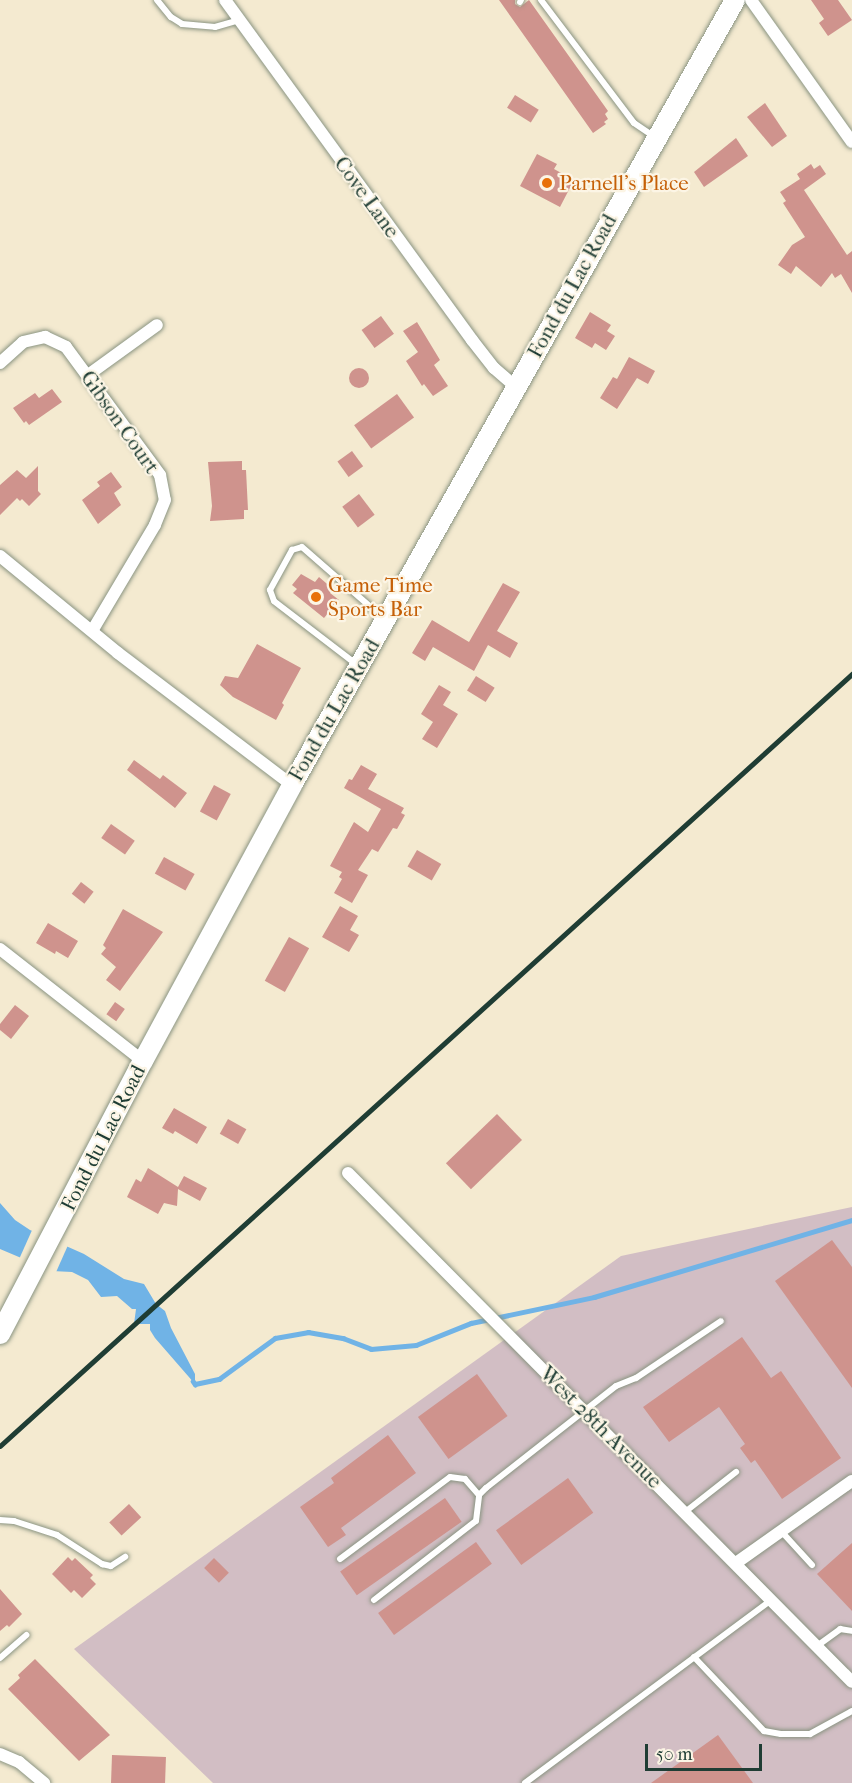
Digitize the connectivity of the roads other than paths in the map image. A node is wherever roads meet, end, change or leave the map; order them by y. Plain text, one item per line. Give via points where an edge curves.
1 (157, 0) edge
2 (225, 0) edge
3 (541, 0) edge
4 (735, 0) edge
5 (751, 0) edge
6 (239, 20) junction
7 (655, 137) junction
8 (852, 142) edge
9 (157, 325) dead end
10 (0, 363) edge
11 (88, 375) junction
12 (516, 387) junction
13 (0, 556) edge
14 (385, 620) junction
15 (92, 631) junction
16 (359, 666) junction
17 (292, 785) junction
18 (0, 949) edge
19 (142, 1061) junction
20 (348, 1173) dead end
21 (721, 1321) dead end
22 (0, 1334) edge
23 (585, 1411) junction
24 (735, 1472) dead end
25 (852, 1481) edge
26 (479, 1495) junction
27 (685, 1512) junction
28 (0, 1520) edge
29 (781, 1531) junction
30 (125, 1557) dead end
31 (340, 1559) dead end
32 (736, 1563) junction
33 (812, 1565) dead end
34 (374, 1600) dead end
35 (772, 1600) junction
36 (852, 1631) edge
37 (26, 1635) dead end
38 (816, 1646) junction
39 (694, 1657) junction
40 (0, 1658) edge
41 (852, 1682) edge
42 (852, 1711) edge
43 (0, 1755) edge
44 (44, 1783) edge
45 (525, 1783) edge

1 - 6 lane via 182,24 215,27
2 - 6 street, Cove Lane
3 - 7 lane via 634,123
4 - 7 main road, Fond du Lac Road
5 - 8 street
6 - 12 street, Cove Lane via 472,340 494,368
7 - 12 main road, Fond du Lac Road
9 - 11 street
10 - 11 street, Gibson Court via 23,342 45,337 66,346
11 - 15 street, Gibson Court via 160,475 165,500 155,525
12 - 14 main road, Fond du Lac Road
13 - 15 street
14 - 16 main road, Fond du Lac Road
14 - 16 lane via 302,547 292,550 270,590 274,601
15 - 17 street
16 - 17 main road, Fond du Lac Road
17 - 19 main road, Fond du Lac Road
18 - 19 street
19 - 22 main road, Fond du Lac Road
20 - 23 street, West 28th Avenue
21 - 23 lane via 636,1378 616,1386
23 - 26 lane
23 - 27 street, West 28th Avenue
24 - 27 lane
25 - 29 street
26 - 31 lane via 465,1479 450,1477
26 - 34 lane via 476,1521
27 - 32 street, West 28th Avenue
28 - 30 lane via 57,1535 102,1564 111,1566
29 - 32 street
29 - 33 lane
32 - 35 street, West 28th Avenue
35 - 38 street, West 28th Avenue
35 - 39 lane
36 - 38 lane via 840,1629
37 - 40 lane
38 - 41 street, West 28th Avenue
39 - 42 lane via 764,1731 810,1734
39 - 45 lane
43 - 44 street via 19,1762

